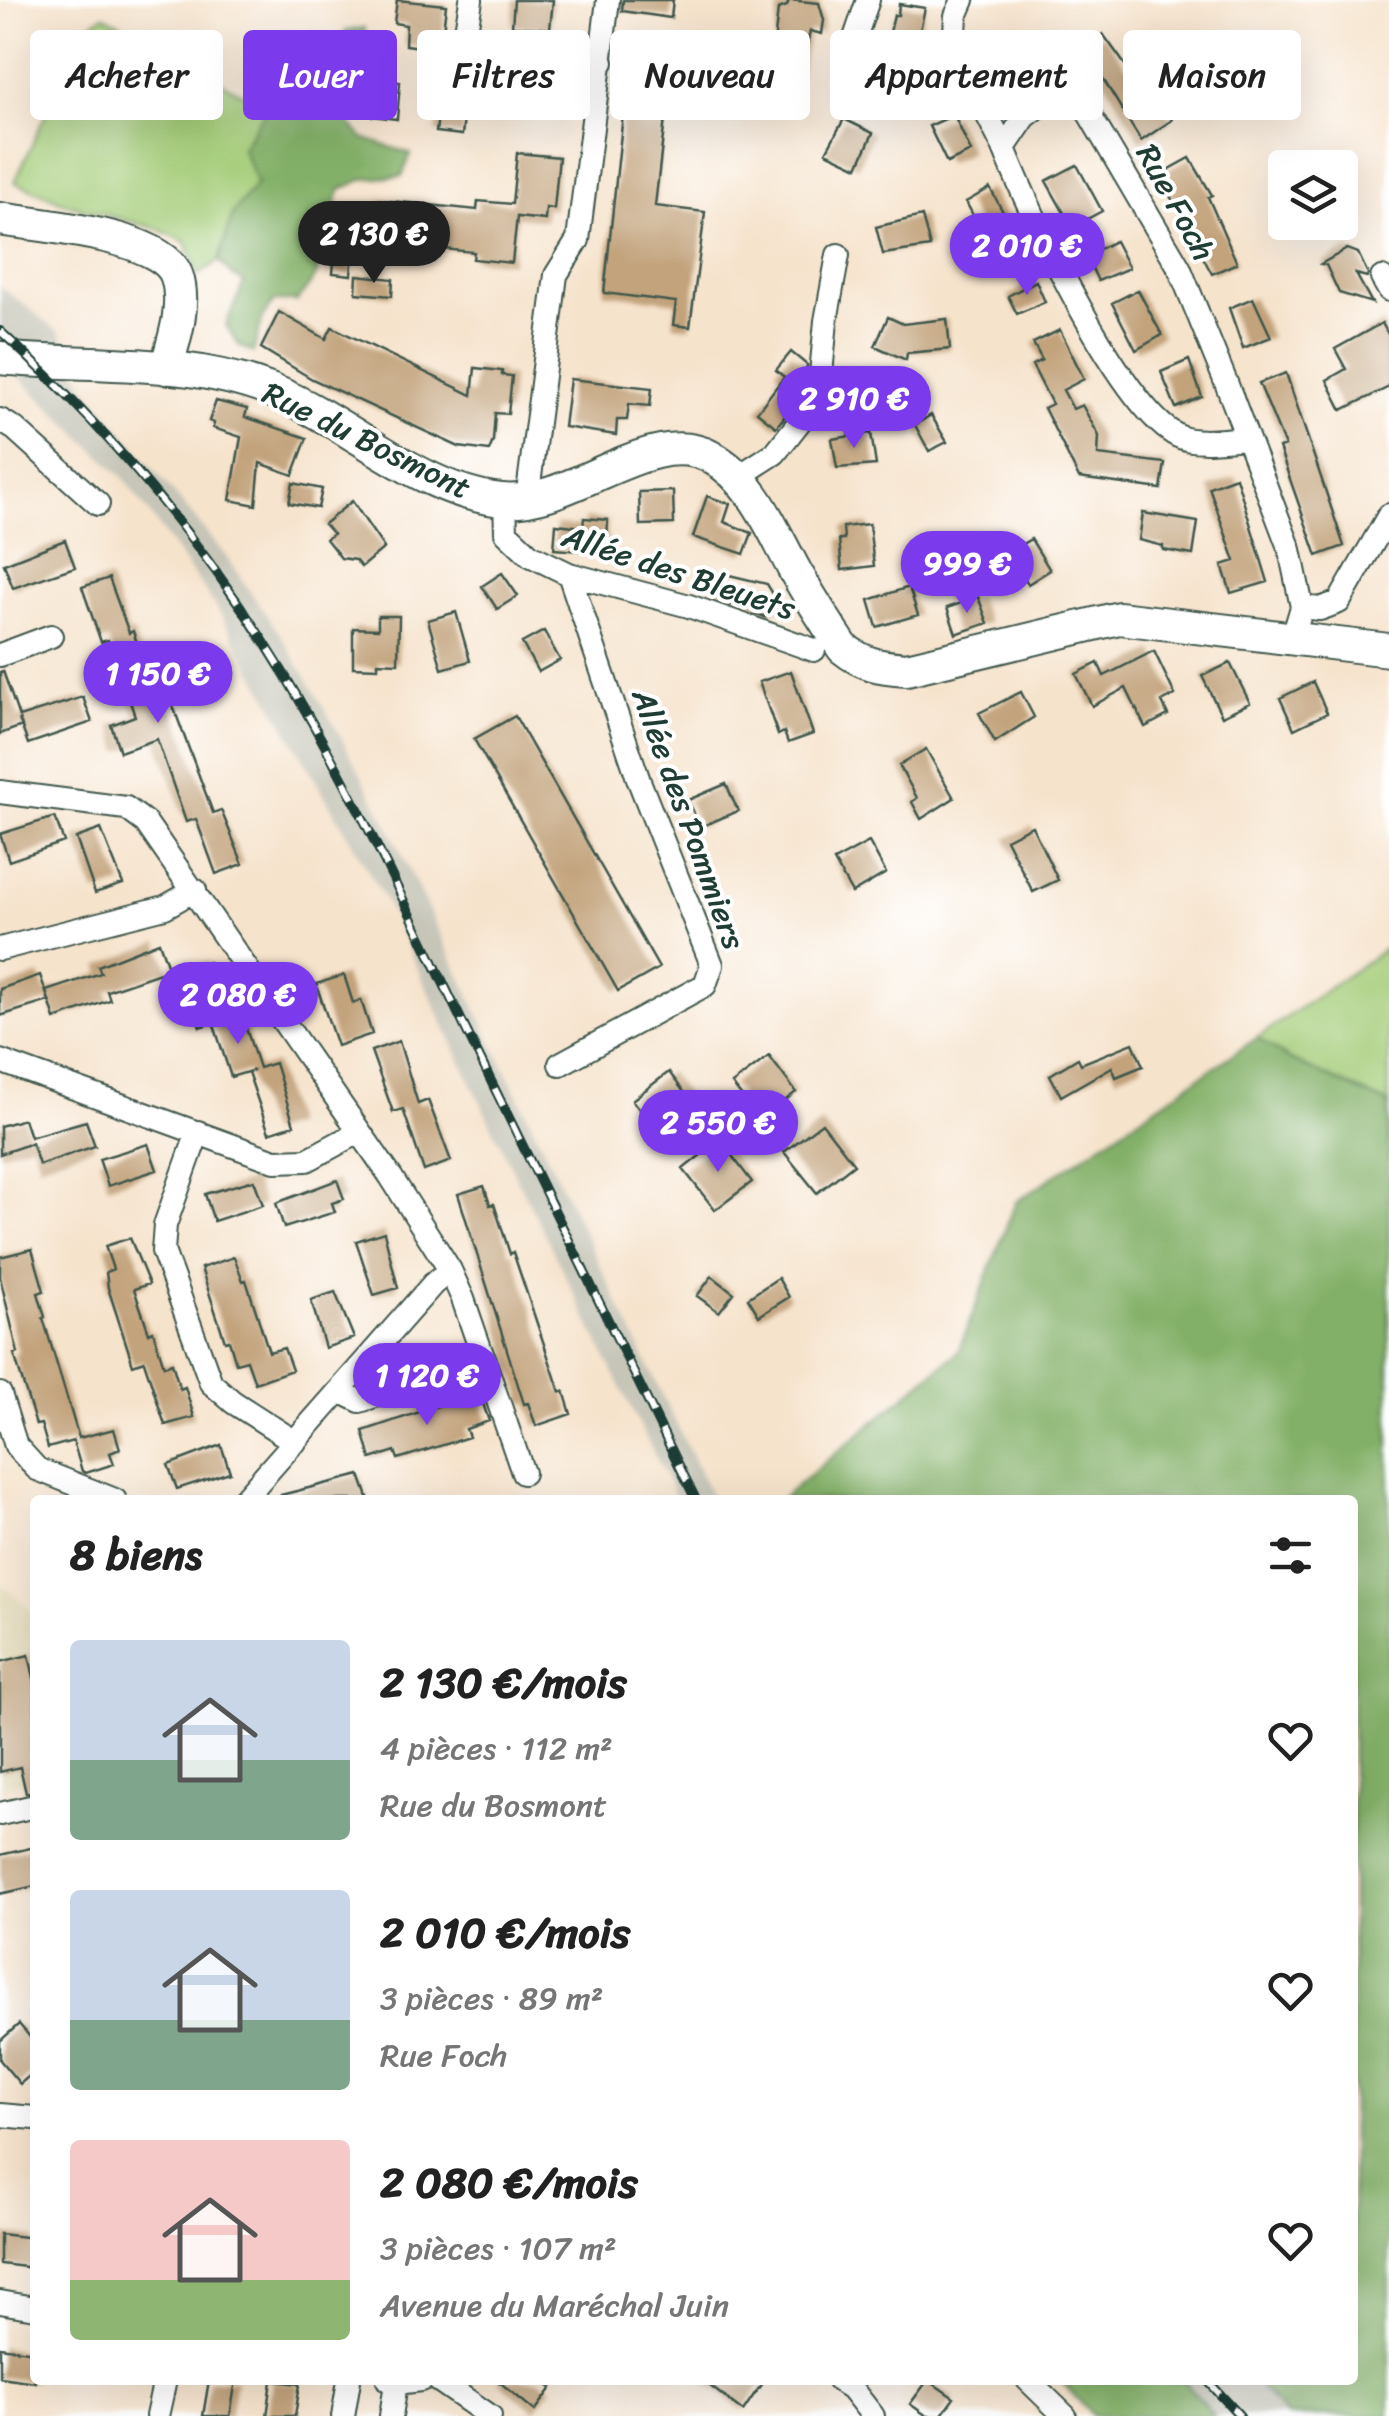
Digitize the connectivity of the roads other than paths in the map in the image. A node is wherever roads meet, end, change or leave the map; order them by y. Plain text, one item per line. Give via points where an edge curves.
1 (470, 0) edge
2 (608, 0) edge
3 (868, 0) edge
4 (956, 5) edge
5 (858, 30) edge
6 (602, 62) junction
7 (1004, 148) junction
8 (0, 219) edge
9 (838, 254) dead end
10 (0, 358) edge
11 (166, 368) junction
12 (0, 420) edge
13 (1246, 438) junction
14 (738, 476) junction
15 (516, 500) junction
16 (98, 504) dead end
17 (1389, 515) edge
18 (569, 574) junction
19 (1298, 622) junction
20 (51, 636) dead end
21 (814, 650) dead end
22 (1389, 650) edge
23 (0, 655) edge
24 (0, 792) edge
25 (195, 890) junction
26 (0, 949) edge
27 (0, 1062) edge
28 (560, 1064) dead end
29 (198, 1132) junction
30 (358, 1132) junction
31 (450, 1270) junction
32 (485, 1360) junction
33 (340, 1391) junction
34 (0, 1394) edge
35 (295, 1442) junction
36 (524, 1473) dead end
37 (102, 1495) edge
38 (247, 1495) edge
39 (30, 1807) edge
40 (0, 1814) edge
41 (0, 2115) edge
42 (30, 2118) edge
43 (0, 2302) edge
44 (30, 2307) edge
45 (164, 2385) edge
46 (348, 2385) edge
47 (392, 2385) edge
48 (445, 2385) edge
49 (846, 2385) edge
50 (1033, 2385) edge
51 (157, 2416) edge
52 (343, 2416) edge
53 (391, 2416) edge
54 (490, 2416) edge
55 (874, 2416) edge
56 (1065, 2416) edge

1 - 6 street via 472,47
2 - 6 street
3 - 5 street
4 - 7 street via 954,49
6 - 15 street via 578,240 556,274
7 - 13 street via 1092,327 1143,408 1180,438
7 - 13 street, Rue Foch via 1025,117 1059,91 1078,95 1178,267
8 - 11 street via 119,240 163,256 178,277 179,299
9 - 14 street via 821,374 808,411 775,453
10 - 11 street, Rue du Bosmont
11 - 15 street, Rue du Bosmont via 267,388 446,487
12 - 16 street
13 - 19 street, Rue Foch via 1290,550
14 - 15 street, Rue du Bosmont via 699,452 674,448
14 - 19 street, Rue du Bosmont via 843,648 874,666 906,668 1119,618
15 - 18 street, Allée des Bleuets via 506,532 530,556
17 - 19 street via 1338,602
18 - 21 street, Allée des Bleuets
18 - 28 street, Allée des Pommiers via 639,781 712,965 705,985
19 - 22 street, Rue du Bosmont
20 - 23 street
24 - 25 street via 126,808 146,822
25 - 26 street via 166,908
25 - 30 street
27 - 29 street
29 - 30 street via 275,1162 307,1160
29 - 35 street via 164,1225 162,1251 212,1383
30 - 31 street
31 - 32 street
31 - 33 street
32 - 33 street via 360,1401
32 - 36 street
33 - 35 street
34 - 37 street via 16,1446 37,1469
35 - 38 street
39 - 40 street
41 - 42 street
43 - 44 street
45 - 51 street
46 - 52 street
47 - 53 street
48 - 54 street
49 - 55 street
50 - 56 street

